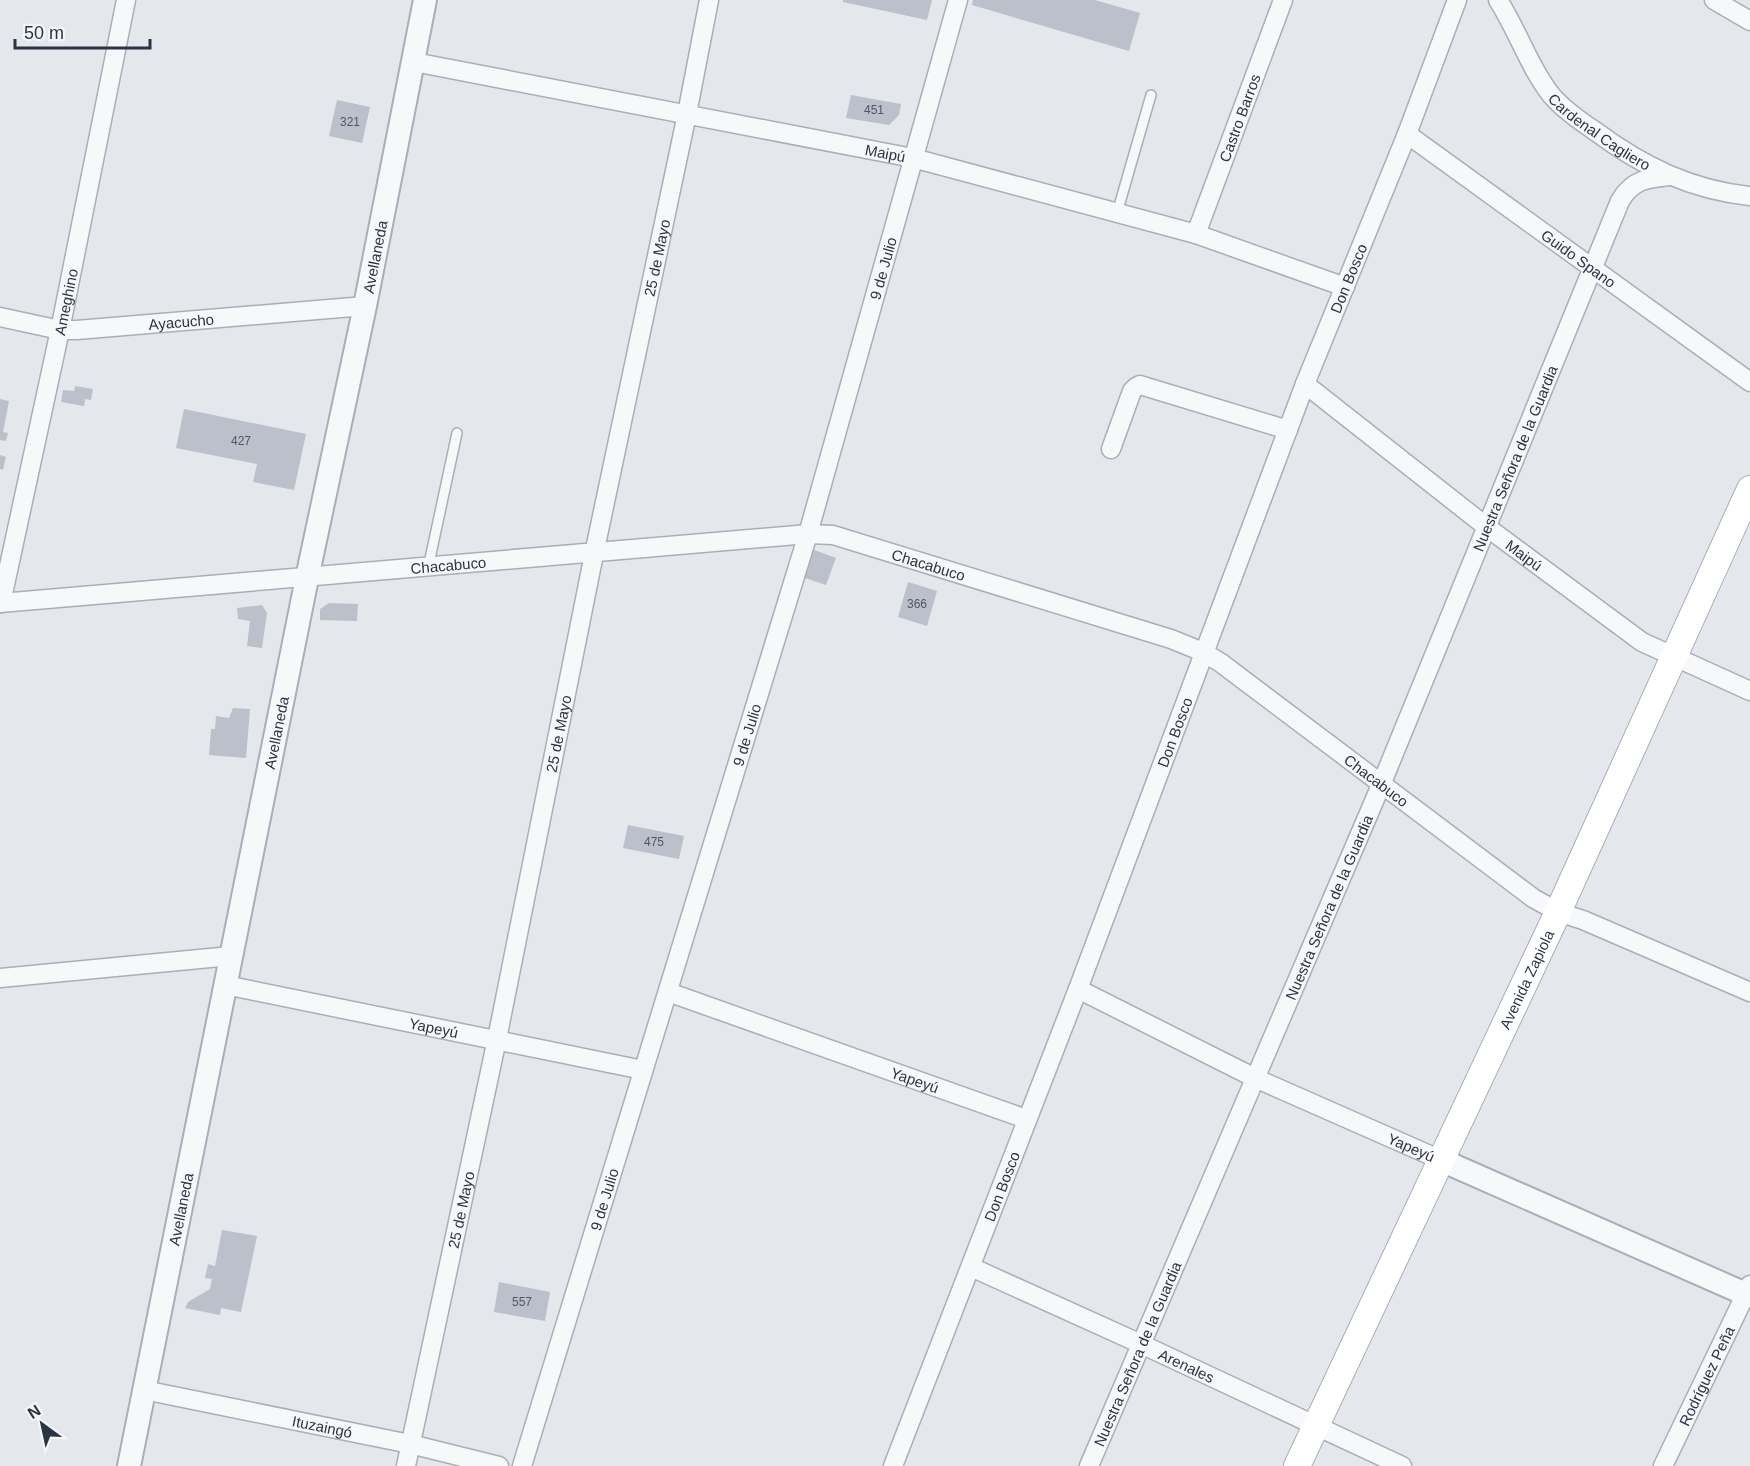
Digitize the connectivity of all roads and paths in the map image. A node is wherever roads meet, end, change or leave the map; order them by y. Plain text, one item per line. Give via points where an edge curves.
1 (126, 0) edge
2 (425, 0) edge
3 (709, 0) edge
4 (958, 0) edge
5 (1283, 0) edge
6 (1457, 0) edge
7 (1714, 0) edge
8 (1499, 1) edge
9 (1750, 21) edge
10 (414, 62) junction
11 (1151, 95) dead end
12 (687, 114) junction
13 (1407, 134) junction
14 (913, 158) junction
15 (1670, 176) junction
16 (1750, 196) edge
17 (1117, 213) junction
18 (1196, 234) junction
19 (1592, 268) junction
20 (1345, 287) junction
21 (365, 306) junction
22 (0, 317) edge
23 (60, 330) junction
24 (1750, 382) edge
25 (1305, 384) junction
26 (1288, 430) junction
27 (457, 434) dead end
28 (1111, 449) dead end
29 (1750, 489) edge
30 (1488, 528) junction
31 (808, 534) junction
32 (594, 554) junction
33 (428, 568) junction
34 (307, 578) junction
35 (0, 603) edge
36 (1203, 652) junction
37 (1684, 662) junction
38 (1750, 691) edge
39 (1381, 785) junction
40 (1558, 912) junction
41 (231, 956) junction
42 (0, 978) edge
43 (225, 985) junction
44 (1078, 989) junction
45 (668, 992) junction
46 (1750, 992) edge
47 (497, 1039) junction
48 (643, 1070) junction
49 (1255, 1078) junction
50 (1026, 1119) junction
51 (1442, 1160) junction
52 (971, 1267) junction
53 (1749, 1292) edge
54 (1141, 1344) junction
55 (144, 1390) junction
56 (1316, 1426) junction
57 (410, 1444) junction
58 (129, 1466) edge
59 (406, 1466) edge
60 (499, 1466) edge
61 (522, 1466) edge
62 (893, 1466) edge
63 (1089, 1466) edge
64 (1297, 1466) edge
65 (1402, 1466) edge
66 (1663, 1466) edge

1 - 23 street, Ameghino
2 - 10 street, Avellaneda
3 - 12 street, 25 de Mayo
4 - 14 street, 9 de Julio
5 - 18 street, Castro Barros
6 - 13 street, Don Bosco
7 - 9 street
8 - 15 street, Cardenal Cagliero via 1553,97 1614,145
10 - 12 street, Maipú
10 - 21 street, Avellaneda
11 - 17 lane
12 - 14 street, Maipú
12 - 32 street, 25 de Mayo
13 - 19 street, Guido Spano
13 - 20 street, Don Bosco
14 - 17 street, Maipú
14 - 31 street, 9 de Julio
15 - 16 street, Cardenal Cagliero via 1709,190
15 - 19 street, Nuestra Señora de la Guardia via 1647,178 1626,192
17 - 18 street, Maipú
18 - 20 street, Maipú
19 - 24 street, Guido Spano
19 - 30 street, Nuestra Señora de la Guardia
20 - 25 street, Don Bosco
21 - 23 street, Ayacucho
21 - 34 street, Avellaneda
22 - 23 street, Ayacucho
23 - 35 street, Ameghino
25 - 26 street, Don Bosco
25 - 30 street, Maipú
26 - 28 street via 1140,385 1132,391
26 - 36 street, Don Bosco
27 - 33 lane
29 - 37 main road, Avenida Zapiola
30 - 37 street, Maipú via 1642,642
30 - 39 street, Nuestra Señora de la Guardia
31 - 32 street, Chacabuco
31 - 36 street, Chacabuco via 840,537
31 - 45 street, 9 de Julio
32 - 33 street, Chacabuco
32 - 47 street, 25 de Mayo
33 - 34 street, Chacabuco
34 - 35 street, Chacabuco
34 - 41 street, Avellaneda
36 - 39 street, Chacabuco
36 - 44 street, Don Bosco
37 - 38 street
37 - 40 main road, Avenida Zapiola
39 - 40 street, Chacabuco via 1533,898
39 - 49 street, Nuestra Señora de la Guardia
40 - 46 street, Chacabuco
40 - 51 main road, Avenida Zapiola
41 - 42 street
41 - 43 street, Avellaneda
43 - 47 street, Yapeyú
43 - 55 street, Avellaneda
44 - 49 street, Yapeyú
44 - 50 street, Don Bosco
45 - 48 street, 9 de Julio
45 - 50 street, Yapeyú
47 - 48 street, Yapeyú
47 - 57 street, 25 de Mayo
48 - 61 street, 9 de Julio
49 - 51 street, Yapeyú
49 - 54 street, Nuestra Señora de la Guardia
50 - 52 street, Don Bosco
51 - 53 street, Yapeyú
51 - 56 main road, Avenida Zapiola
52 - 54 street, Arenales
52 - 62 street, Don Bosco
53 - 66 street, Rodríguez Peña
54 - 56 street, Arenales
54 - 63 street, Nuestra Señora de la Guardia
55 - 57 street, Ituzaingó
55 - 58 street, Avellaneda
56 - 64 main road, Avenida Zapiola
56 - 65 street, Arenales
57 - 59 street, 25 de Mayo
57 - 60 street, Ituzaingó

